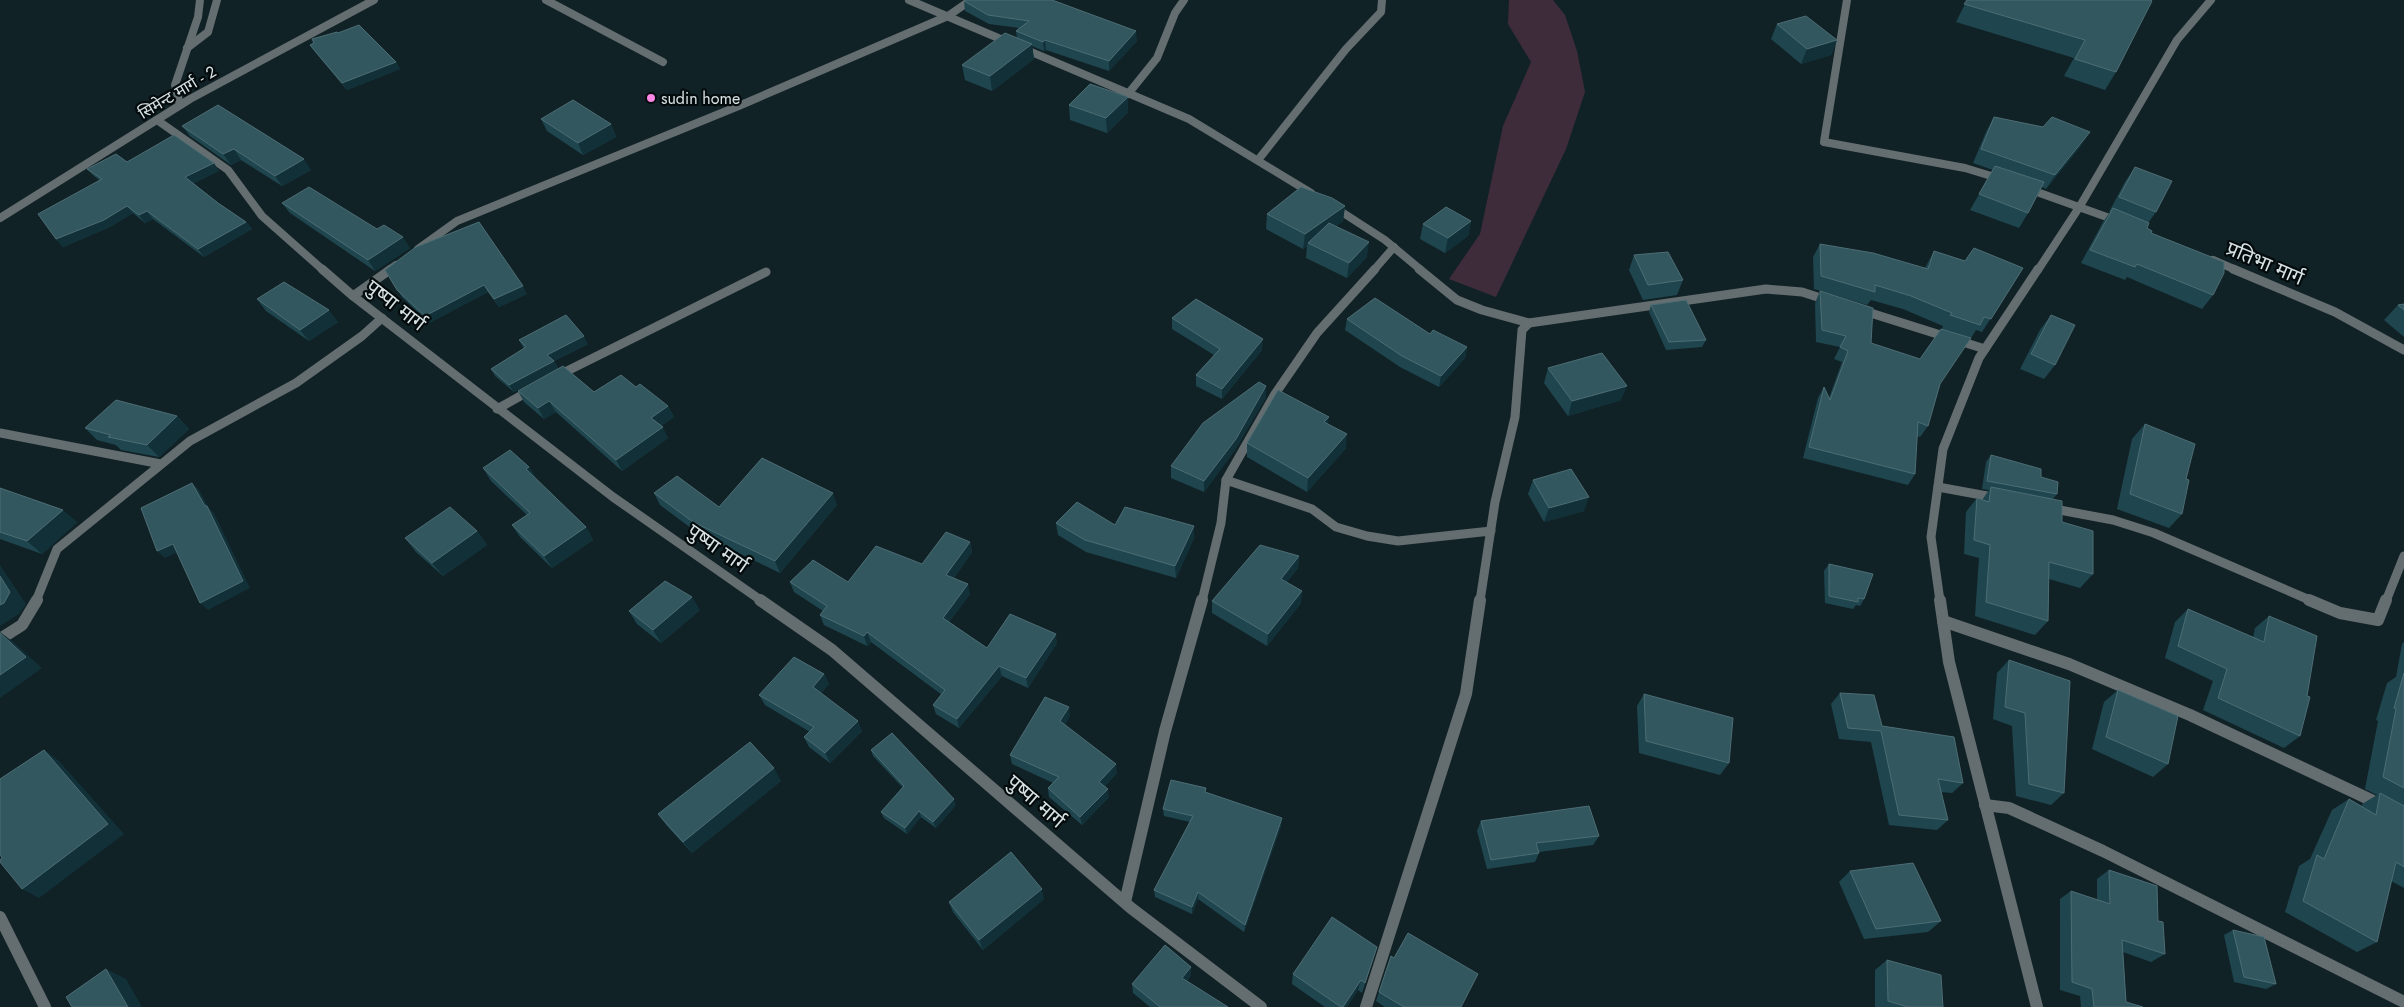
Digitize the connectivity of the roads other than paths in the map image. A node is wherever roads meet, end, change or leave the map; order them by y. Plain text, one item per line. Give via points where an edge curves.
1 (200, 0) edge
2 (217, 0) edge
3 (374, 0) edge
4 (546, 0) edge
5 (909, 0) edge
6 (971, 0) edge
7 (1184, 0) edge
8 (1382, 0) edge
9 (1848, 0) edge
10 (2211, 0) edge
11 (948, 16) junction
12 (188, 48) junction
13 (663, 62) dead end
14 (1128, 94) junction
15 (180, 106) junction
16 (156, 120) junction
17 (1258, 160) junction
18 (2010, 182) edge
19 (2018, 185) edge
20 (1322, 200) edge
21 (1330, 205) edge
22 (2080, 206) junction
23 (0, 218) edge
24 (2125, 224) edge
25 (1394, 247) junction
26 (409, 256) edge
27 (2206, 258) edge
28 (401, 261) edge
29 (766, 272) dead end
30 (353, 296) junction
31 (1839, 303) edge
32 (1848, 306) edge
33 (382, 318) junction
34 (1529, 323) junction
35 (1985, 349) junction
36 (2404, 350) edge
37 (497, 409) junction
38 (0, 433) edge
39 (161, 464) junction
40 (1226, 480) junction
41 (1938, 487) junction
42 (2008, 500) edge
43 (2037, 505) edge
44 (1491, 532) junction
45 (2403, 562) edge
46 (1943, 621) junction
47 (0, 639) edge
48 (1985, 805) junction
49 (2404, 818) edge
50 (1125, 902) junction
51 (0, 916) edge
52 (2404, 1002) edge
53 (45, 1007) edge
54 (1261, 1007) edge
55 (1366, 1007) edge
56 (2037, 1007) edge

1 - 12 street
2 - 12 street via 208,32
3 - 15 street, सिमेन्ट मार्ग - 2
4 - 13 street
5 - 11 street
6 - 11 street
7 - 14 street via 1175,13 1157,58
8 - 17 street via 1381,12 1346,49
9 - 18 street via 1824,142 1965,168
10 - 22 street via 2177,40
11 - 14 street
11 - 26 street via 457,221
12 - 15 street via 175,85
14 - 17 street via 1189,119
15 - 16 street, सिमेन्ट मार्ग - 2
16 - 23 street, सिमेन्ट मार्ग - 2
16 - 30 street, पुष्पा मार्ग via 228,170 262,216
17 - 20 street
19 - 22 street
21 - 25 street
22 - 24 street
22 - 35 street
25 - 34 street via 1457,300
25 - 40 street via 1317,333 1275,394
27 - 36 street, प्रतिभा मार्ग via 2335,312
28 - 30 street
29 - 37 street
30 - 33 street, पुष्पा मार्ग
31 - 34 street via 1802,292 1766,289
32 - 35 street
33 - 37 street, पुष्पा मार्ग
33 - 39 street via 296,383 190,441
34 - 44 street via 1522,330 1515,417
35 - 41 street via 1943,449
37 - 50 street, पुष्पा मार्ग via 613,497 832,650
38 - 39 street
39 - 47 street via 57,549 22,625
40 - 44 street via 1312,510 1336,526 1367,536 1398,542
40 - 50 street via 1221,523 1208,579 1165,731
41 - 42 street
41 - 46 street via 1931,537
43 - 45 street via 2113,520 2154,533 2340,613 2378,620
44 - 55 street via 1466,694
46 - 48 street via 1949,662
46 - 49 street via 2069,664 2182,712
48 - 52 street via 2009,808 2103,850
48 - 56 street
50 - 54 street, पुष्पा मार्ग
51 - 53 street

